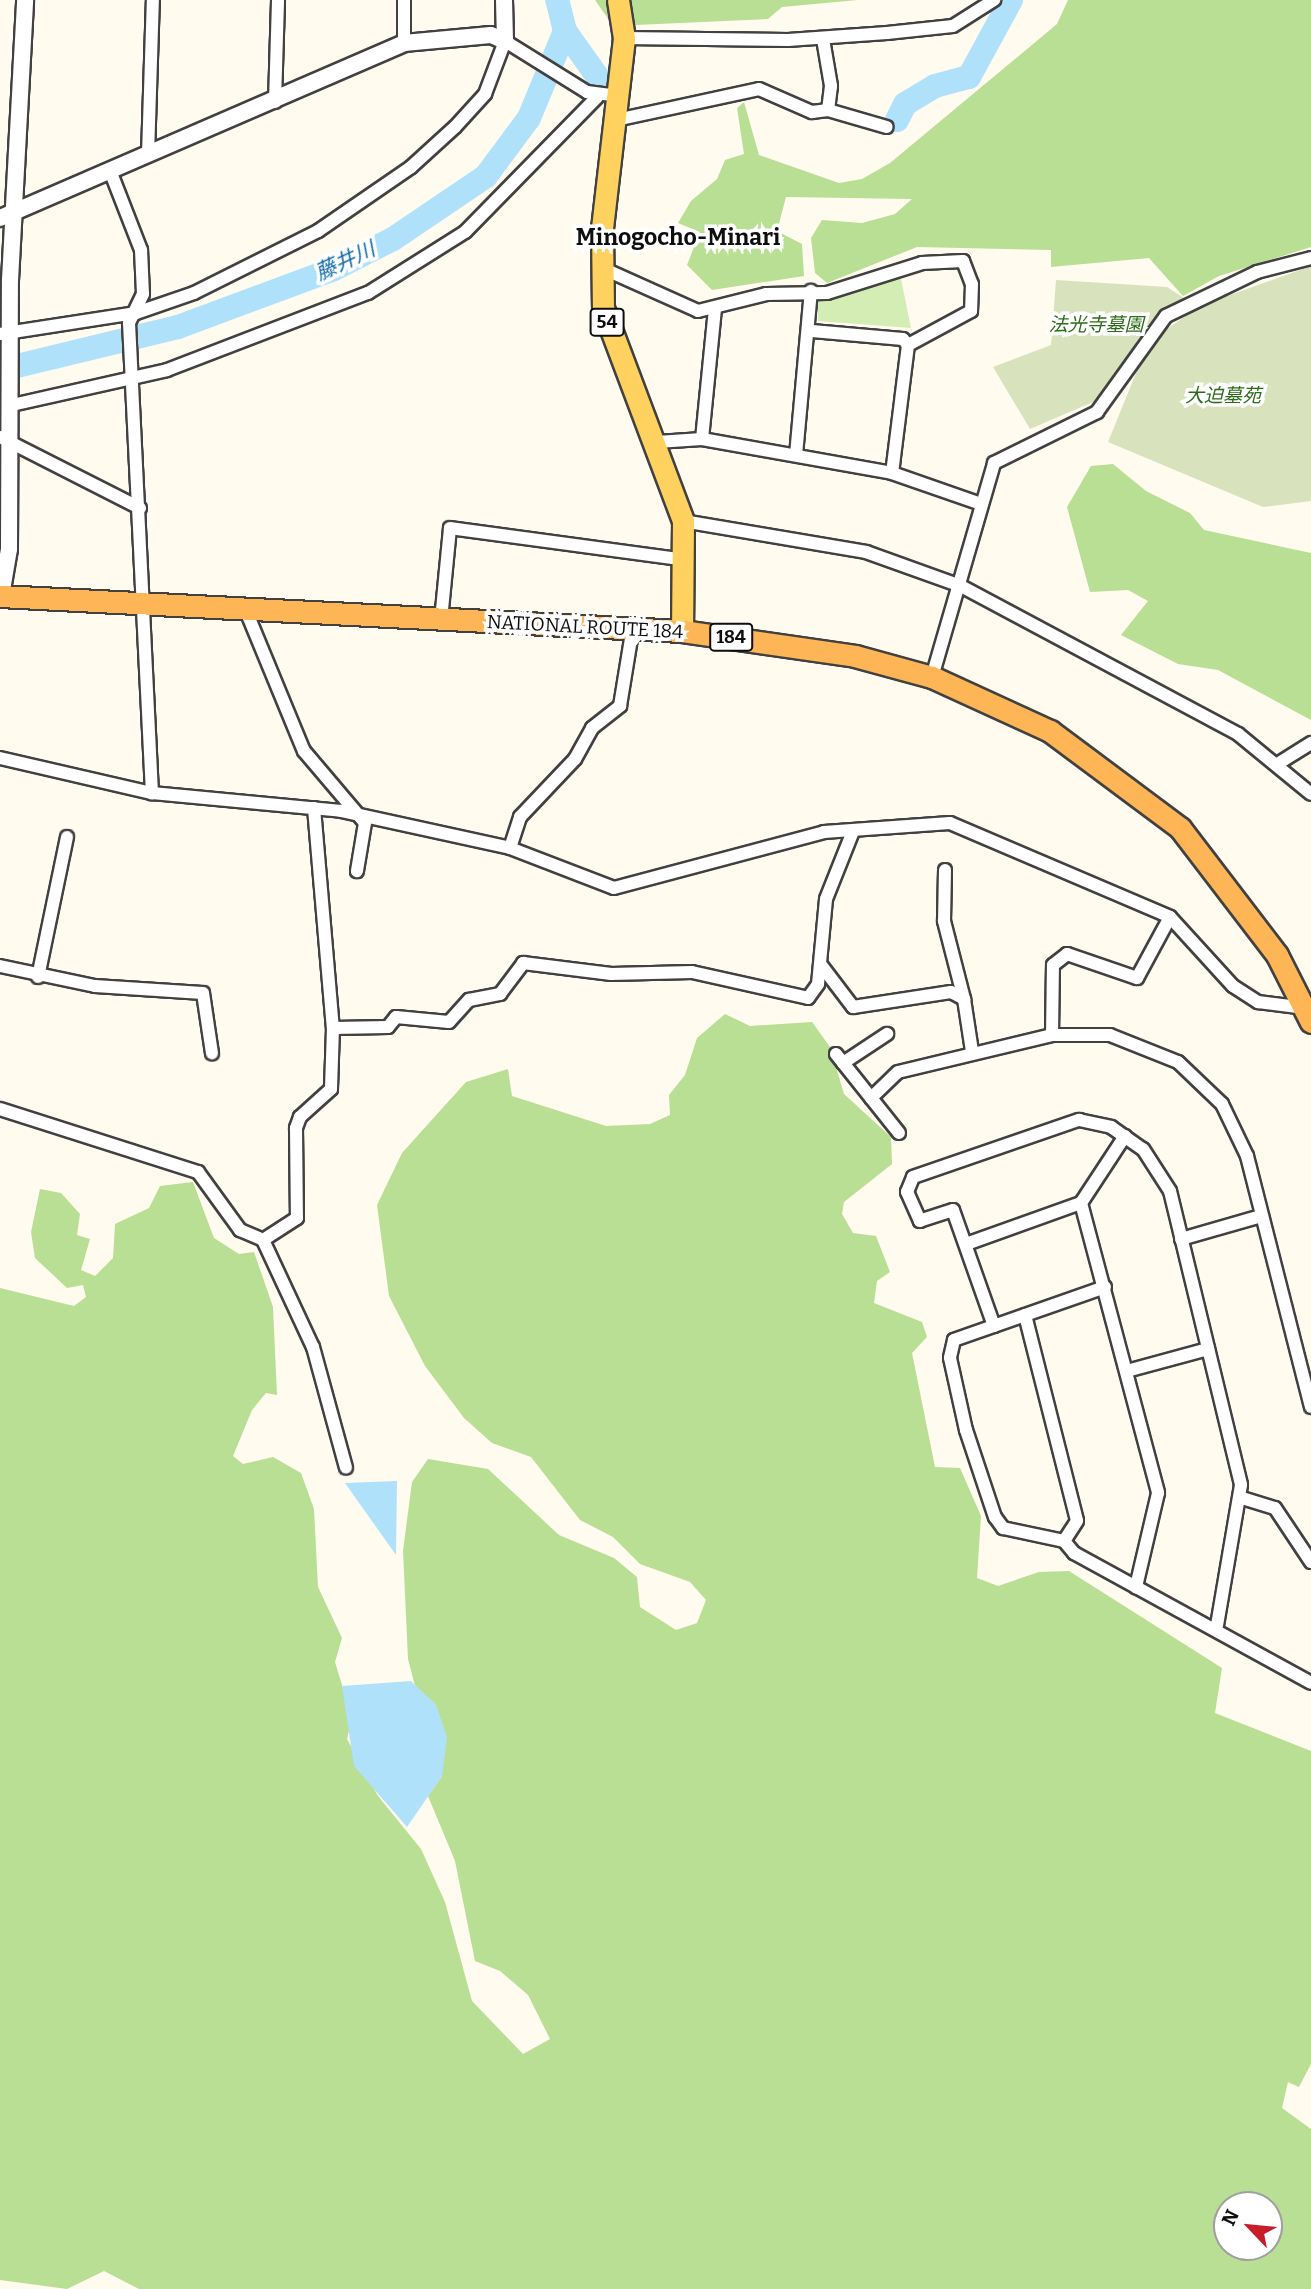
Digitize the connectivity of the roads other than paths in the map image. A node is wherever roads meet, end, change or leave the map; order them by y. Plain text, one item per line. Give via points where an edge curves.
1 (25, 0) edge
2 (153, 0) edge
3 (278, 0) edge
4 (404, 0) edge
5 (504, 0) edge
6 (618, 0) edge
7 (994, 0) edge
8 (624, 38) junction
9 (823, 39) junction
10 (404, 43) junction
11 (512, 46) junction
12 (592, 95) junction
13 (619, 96) junction
14 (275, 102) junction
15 (828, 110) junction
16 (616, 120) junction
17 (887, 127) dead end
18 (148, 155) junction
19 (111, 173) junction
20 (8, 217) edge
21 (1311, 258) edge
22 (602, 268) junction
23 (811, 291) junction
24 (715, 309) junction
25 (133, 318) junction
26 (812, 331) junction
27 (9, 334) edge
28 (908, 345) junction
29 (135, 372) junction
30 (12, 400) junction
31 (702, 439) junction
32 (6, 440) edge
33 (657, 442) junction
34 (796, 455) junction
35 (892, 473) junction
36 (981, 505) junction
37 (140, 508) junction
38 (683, 522) junction
39 (687, 560) junction
40 (961, 586) junction
41 (1, 596) edge
42 (144, 606) junction
43 (247, 613) junction
44 (441, 620) junction
45 (633, 627) junction
46 (682, 631) junction
47 (932, 677) junction
48 (1311, 743) edge
49 (0, 758) edge
50 (1279, 763) junction
51 (152, 793) junction
52 (1311, 794) edge
53 (314, 808) junction
54 (360, 818) junction
55 (853, 831) junction
56 (67, 837) dead end
57 (510, 848) junction
58 (945, 870) dead end
59 (357, 871) dead end
60 (1170, 917) junction
61 (821, 965) junction
62 (0, 966) edge
63 (38, 976) junction
64 (964, 999) junction
65 (1309, 1012) edge
66 (333, 1028) junction
67 (887, 1034) dead end
68 (1052, 1035) junction
69 (972, 1051) junction
70 (212, 1053) dead end
71 (871, 1098) junction
72 (0, 1109) edge
73 (899, 1133) dead end
74 (1125, 1136) junction
75 (1081, 1203) junction
76 (1261, 1216) junction
77 (1181, 1239) junction
78 (263, 1240) junction
79 (969, 1243) junction
80 (1105, 1287) junction
81 (1025, 1315) junction
82 (994, 1326) junction
83 (1208, 1349) junction
84 (1127, 1371) junction
85 (1311, 1408) edge
86 (346, 1468) dead end
87 (1242, 1498) junction
88 (1064, 1541) junction
89 (1311, 1562) edge
90 (1136, 1587) junction
91 (1217, 1626) junction
92 (1308, 1678) edge

1 - 20 street
2 - 18 street
3 - 14 street
4 - 10 street
5 - 11 street
6 - 8 main road, 54
7 - 9 street via 953,26
8 - 9 street
8 - 13 main road, 54
9 - 15 street via 831,86
10 - 11 street via 491,35
10 - 14 street
11 - 12 street
11 - 25 street via 485,94 411,167 264,260
12 - 13 street
12 - 29 street via 508,194 416,267 294,326
13 - 16 main road, 54
14 - 18 street
15 - 16 street via 812,112 759,89
15 - 17 street
16 - 22 main road, 54
18 - 19 street
19 - 20 street
19 - 25 street via 141,250 143,294
20 - 27 street
21 - 36 street via 1257,272 1166,316 1097,412 993,463
22 - 24 street via 698,311
22 - 33 main road, 54 via 603,308 614,347
23 - 24 street via 766,294
23 - 26 street
23 - 28 street via 827,293 922,263 963,261 972,284 971,311
24 - 31 street
25 - 27 street
25 - 29 street
26 - 28 street via 903,339
26 - 34 street
27 - 30 street
28 - 35 street
29 - 30 street
29 - 37 street
30 - 32 street
31 - 33 street
31 - 34 street
32 - 37 street
32 - 41 street
33 - 38 main road, 54
34 - 35 street
35 - 36 street
36 - 40 street
37 - 42 street
38 - 39 main road, 54
38 - 40 street via 866,552
39 - 44 street via 450,528
39 - 46 main road, 54
40 - 47 street
40 - 50 street via 1238,734
41 - 42 highway, NATIONAL ROUTE 184 / 184
42 - 43 highway, NATIONAL ROUTE 184 / 184
42 - 51 street
43 - 44 highway, NATIONAL ROUTE 184 / 184
43 - 54 street via 304,751
44 - 45 highway, NATIONAL ROUTE 184 / 184
45 - 46 highway, NATIONAL ROUTE 184 / 184
45 - 57 street via 620,706 592,728 568,767 520,817
46 - 47 highway, NATIONAL ROUTE 184 / 184 via 855,656
47 - 65 highway, NATIONAL ROUTE 184 / 184 via 1050,731 1180,828 1232,889
48 - 50 street
49 - 51 street
50 - 52 street
51 - 53 street
53 - 54 street
53 - 66 street
54 - 57 street
54 - 59 street
55 - 57 street via 824,832 614,888
55 - 60 street via 962,825
55 - 61 street via 826,898
56 - 63 street
58 - 64 street via 944,921
60 - 65 street via 1233,986 1258,1002
60 - 68 street via 1137,978 1067,954 1053,965
61 - 64 street via 853,1007 951,992
61 - 66 street via 818,984 799,1001 692,972 611,974 523,963 500,994 469,1000 449,1022 396,1017 387,1027
62 - 63 street
63 - 70 street via 202,993
64 - 69 street
66 - 78 street via 331,1090 300,1117 296,1128 297,1218
67 - 71 street via 840,1059
68 - 69 street
68 - 76 street via 1141,1042 1206,1084 1244,1147
69 - 71 street via 898,1072
71 - 73 street
72 - 78 street via 198,1172 240,1230
74 - 75 street
74 - 77 street via 1160,1170
74 - 79 street via 1100,1124 1058,1122 913,1177 907,1192 919,1222 953,1210
75 - 79 street
75 - 80 street
76 - 77 street
76 - 85 street
77 - 83 street
78 - 86 street via 313,1347
79 - 82 street
80 - 81 street
80 - 84 street
81 - 82 street
81 - 88 street via 1077,1521
82 - 88 street via 954,1340 950,1358 966,1430 1003,1528
83 - 84 street
83 - 87 street
84 - 90 street via 1158,1493
87 - 89 street via 1275,1508
87 - 91 street
88 - 90 street
90 - 91 street
91 - 92 street

